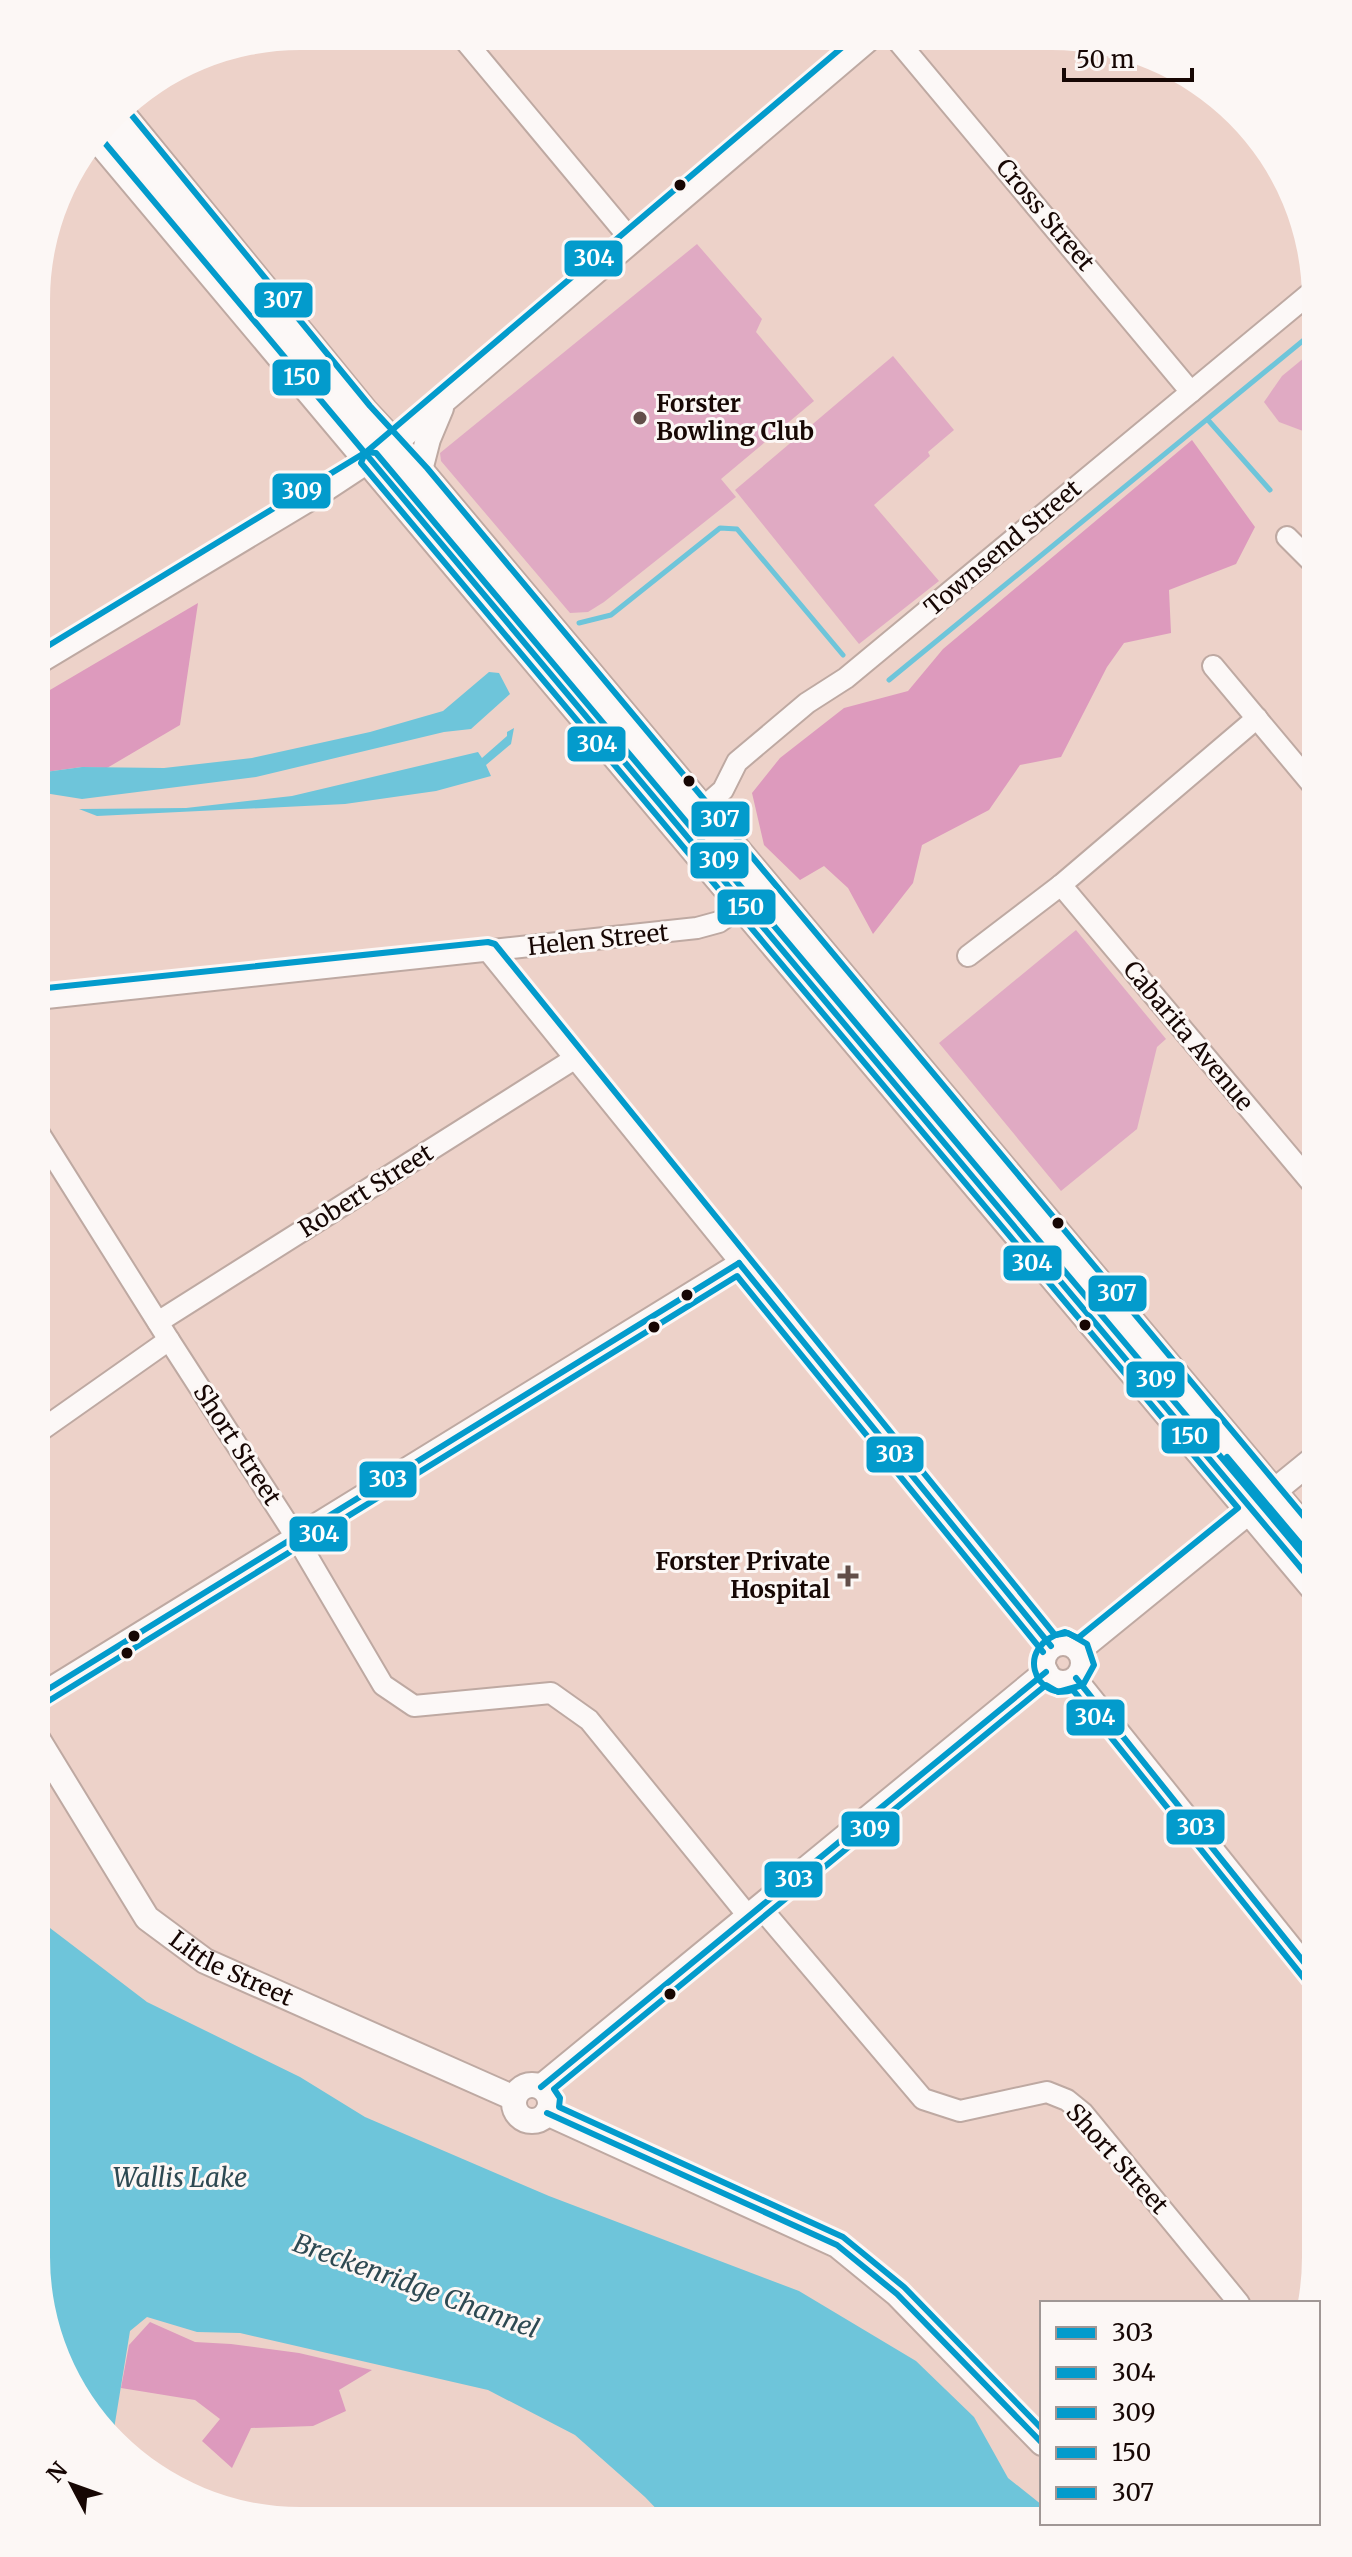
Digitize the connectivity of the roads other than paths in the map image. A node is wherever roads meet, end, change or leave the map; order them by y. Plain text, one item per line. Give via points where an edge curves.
1 (473, 50) edge
2 (855, 50) edge
3 (905, 50) edge
4 (125, 122) edge
5 (106, 143) edge
6 (632, 241) junction
7 (1302, 300) edge
8 (1191, 392) junction
9 (443, 402) junction
10 (373, 449) junction
11 (419, 474) junction
12 (1287, 537) dead end
13 (1302, 552) edge
14 (50, 657) edge
15 (1213, 666) dead end
16 (1257, 718) junction
17 (1302, 772) edge
18 (699, 811) junction
19 (1061, 885) junction
20 (754, 897) junction
21 (489, 952) junction
22 (968, 956) dead end
23 (50, 998) edge
24 (574, 1059) junction
25 (50, 1151) edge
26 (1302, 1171) edge
27 (739, 1263) junction
28 (158, 1322) junction
29 (169, 1340) junction
30 (50, 1424) edge
31 (1301, 1469) edge
32 (1261, 1501) junction
33 (1301, 1535) edge
34 (296, 1537) junction
35 (1301, 1563) edge
36 (1051, 1646) junction
37 (1079, 1650) junction
38 (1046, 1672) junction
39 (1076, 1678) junction
40 (50, 1688) edge
41 (50, 1759) edge
42 (755, 1913) junction
43 (1301, 1959) edge
44 (541, 2087) junction
45 (514, 2098) junction
46 (547, 2113) junction
47 (1237, 2301) edge
48 (1040, 2441) edge

1 - 6 street
2 - 6 street
3 - 8 street, Cross Street
4 - 10 main road via 362,413
5 - 10 main road
6 - 9 street
7 - 8 street, Townsend Street
8 - 18 street, Townsend Street via 737,762 723,790
9 - 10 street
9 - 11 street
10 - 11 main road
10 - 14 street via 324,492
10 - 20 main road
11 - 18 main road
12 - 13 street
15 - 16 street
16 - 17 street
16 - 19 street
18 - 20 main road
19 - 22 street
19 - 26 street, Cabarita Avenue
20 - 21 street, Helen Street via 708,926
20 - 32 main road
21 - 23 street, Helen Street
21 - 24 street
24 - 27 street
24 - 28 street, Robert Street
25 - 28 street, Short Street
27 - 34 street
27 - 36 street
28 - 29 street, Short Street
29 - 30 street
29 - 34 street, Short Street
31 - 32 street
32 - 33 main road
32 - 35 main road
32 - 37 street
34 - 40 street
34 - 42 street, Short Street via 383,1685 414,1706 551,1693 589,1720
36 - 37 street via 1065,1642
36 - 38 street via 1044,1658
37 - 39 street via 1084,1664
38 - 39 street via 1059,1682
38 - 42 street
39 - 43 street
41 - 45 street, Little Street via 147,1918 205,1961
42 - 44 street
42 - 47 street, Short Street via 923,2099 960,2111 1047,2092 1075,2106
44 - 45 street via 524,2086
44 - 46 street via 550,2100
45 - 46 street via 515,2110 525,2120
46 - 48 street via 837,2245 897,2294

